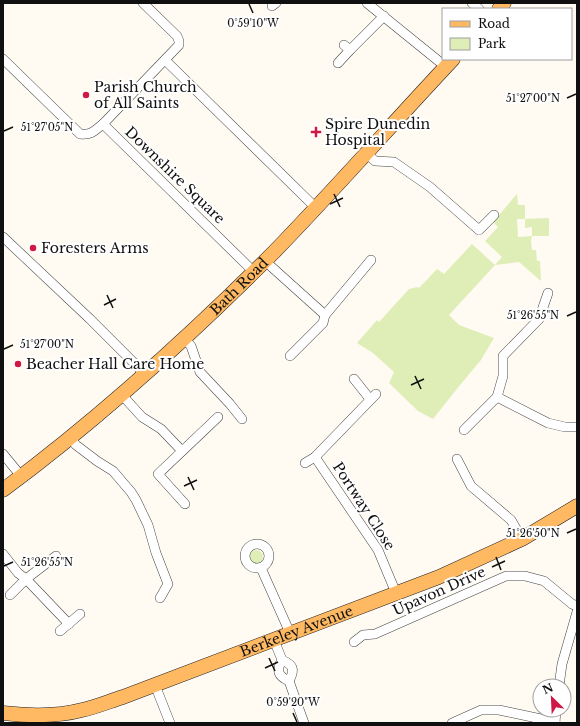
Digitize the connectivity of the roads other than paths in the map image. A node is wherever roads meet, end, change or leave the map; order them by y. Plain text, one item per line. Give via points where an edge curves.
1 (143, 3) edge
2 (367, 3) edge
3 (384, 16) junction
4 (442, 58) edge
5 (3, 59) edge
6 (165, 60) junction
7 (338, 63) dead end
8 (449, 63) edge
9 (103, 124) junction
10 (367, 154) junction
11 (316, 208) junction
12 (494, 215) dead end
13 (4, 240) edge
14 (265, 260) junction
15 (371, 260) dead end
16 (254, 272) junction
17 (548, 293) dead end
18 (325, 315) junction
19 (184, 338) junction
20 (290, 356) dead end
21 (146, 374) junction
22 (354, 379) dead end
23 (122, 394) junction
24 (497, 397) junction
25 (218, 417) dead end
26 (242, 419) dead end
27 (577, 427) edge
28 (464, 430) dead end
29 (70, 438) junction
30 (182, 451) junction
31 (3, 454) edge
32 (314, 457) junction
33 (457, 459) dead end
34 (306, 463) dead end
35 (21, 476) junction
36 (3, 490) edge
37 (185, 504) dead end
38 (577, 506) edge
39 (522, 539) junction
40 (3, 554) edge
41 (56, 556) dead end
42 (261, 568) dead end
43 (26, 579) junction
44 (396, 593) junction
45 (10, 597) dead end
46 (160, 598) dead end
47 (577, 606) edge
48 (577, 612) edge
49 (80, 614) dead end
50 (69, 624) junction
51 (60, 631) dead end
52 (290, 633) junction
53 (274, 640) junction
54 (354, 642) dead end
55 (560, 678) edge
56 (155, 685) junction
57 (3, 713) edge
58 (47, 719) edge
59 (170, 723) edge
60 (304, 723) edge
61 (452, 723) edge
62 (555, 723) edge

1 - 6 street via 179,41 179,45
2 - 3 street
3 - 4 street
3 - 7 street via 347,47
5 - 9 street via 80,134 93,133
6 - 9 street
6 - 11 street
8 - 10 main road, Bath Road
9 - 16 street, Downshire Square
10 - 11 main road, Bath Road
10 - 12 street via 375,161 394,162 430,187 479,230
11 - 14 main road, Bath Road
13 - 21 street
14 - 16 main road, Bath Road
14 - 18 street
15 - 18 street
16 - 19 main road, Bath Road
17 - 24 street via 534,330 503,356 503,376
18 - 20 street via 323,323
19 - 21 main road, Bath Road
19 - 26 street via 191,346 200,372
21 - 23 main road, Bath Road
22 - 32 street, Portway Close via 373,396
23 - 29 main road, Bath Road
23 - 30 street via 142,417 160,429
24 - 27 street via 548,423
24 - 28 street
25 - 30 street
29 - 35 main road, Bath Road
29 - 46 street via 113,471 136,500 148,525 168,584
30 - 37 street via 158,474
31 - 35 street
32 - 34 street, Portway Close
32 - 44 street, Portway Close via 378,550
33 - 39 street via 471,486 511,520
35 - 36 main road, Bath Road
38 - 39 main road, Berkeley Avenue
39 - 44 main road, Berkeley Avenue via 439,577
40 - 43 street
41 - 43 street
42 - 52 street
43 - 45 street
43 - 50 street
44 - 52 main road, Berkeley Avenue
47 - 54 street, Upavon Drive via 544,581 525,576 506,576 375,634 363,635
48 - 55 street
49 - 50 street
50 - 51 street
52 - 53 main road, Berkeley Avenue
53 - 56 main road, Berkeley Avenue
53 - 60 street via 282,660 278,672 282,678 289,681
56 - 58 main road, Berkeley Avenue via 83,710
56 - 59 street
57 - 58 main road, Berkeley Avenue
61 - 62 street via 481,710 499,710

